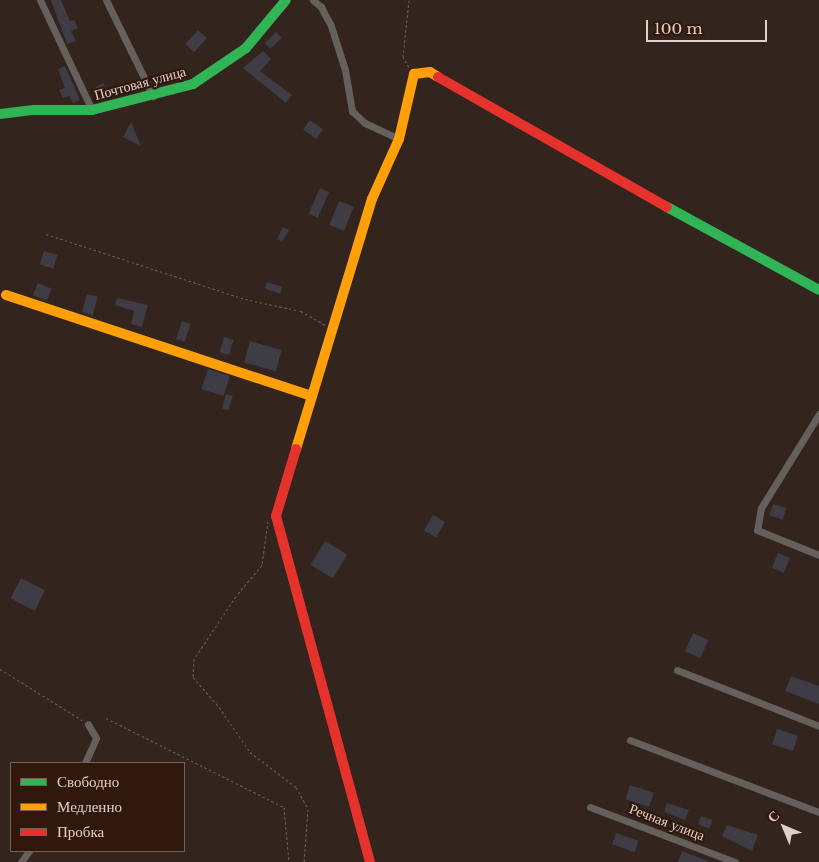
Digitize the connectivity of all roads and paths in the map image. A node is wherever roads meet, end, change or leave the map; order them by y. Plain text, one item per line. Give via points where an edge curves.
1 (40, 0) edge
2 (106, 0) edge
3 (286, 0) edge
4 (312, 0) edge
5 (410, 0) edge
6 (414, 74) junction
7 (153, 96) junction
8 (92, 110) junction
9 (0, 114) edge
10 (399, 139) junction
11 (46, 234) dead end
12 (819, 290) edge
13 (6, 295) dead end
14 (332, 330) junction
15 (312, 396) junction
16 (819, 414) edge
17 (276, 516) junction
18 (819, 555) edge
19 (0, 669) edge
20 (677, 670) dead end
21 (106, 718) dead end
22 (88, 724) joint
23 (819, 726) edge
24 (630, 740) dead end
25 (86, 762) edge
26 (590, 807) dead end
27 (819, 812) edge
28 (289, 862) edge
29 (304, 862) edge
30 (370, 862) edge
31 (735, 862) edge

1 - 8 street
2 - 7 street
3 - 7 street, Почтовая улица via 246,48 193,84
4 - 10 street via 321,7 331,26 345,70 352,111 365,123
5 - 6 path via 403,57
6 - 10 street
6 - 12 street via 430,72
7 - 8 street, Почтовая улица
8 - 9 street, Почтовая улица via 34,110
10 - 14 street via 372,199
11 - 14 path via 244,299 301,311
13 - 15 street
14 - 15 street
15 - 17 street
16 - 18 street via 761,508 757,530
17 - 29 path via 268,521 262,565 236,596 194,659 193,677 219,707 250,752 296,787 308,809
17 - 30 street
19 - 22 path
20 - 23 street
21 - 28 path via 284,807
22 - 25 street via 96,738
24 - 27 street
26 - 31 street, Речная улица

